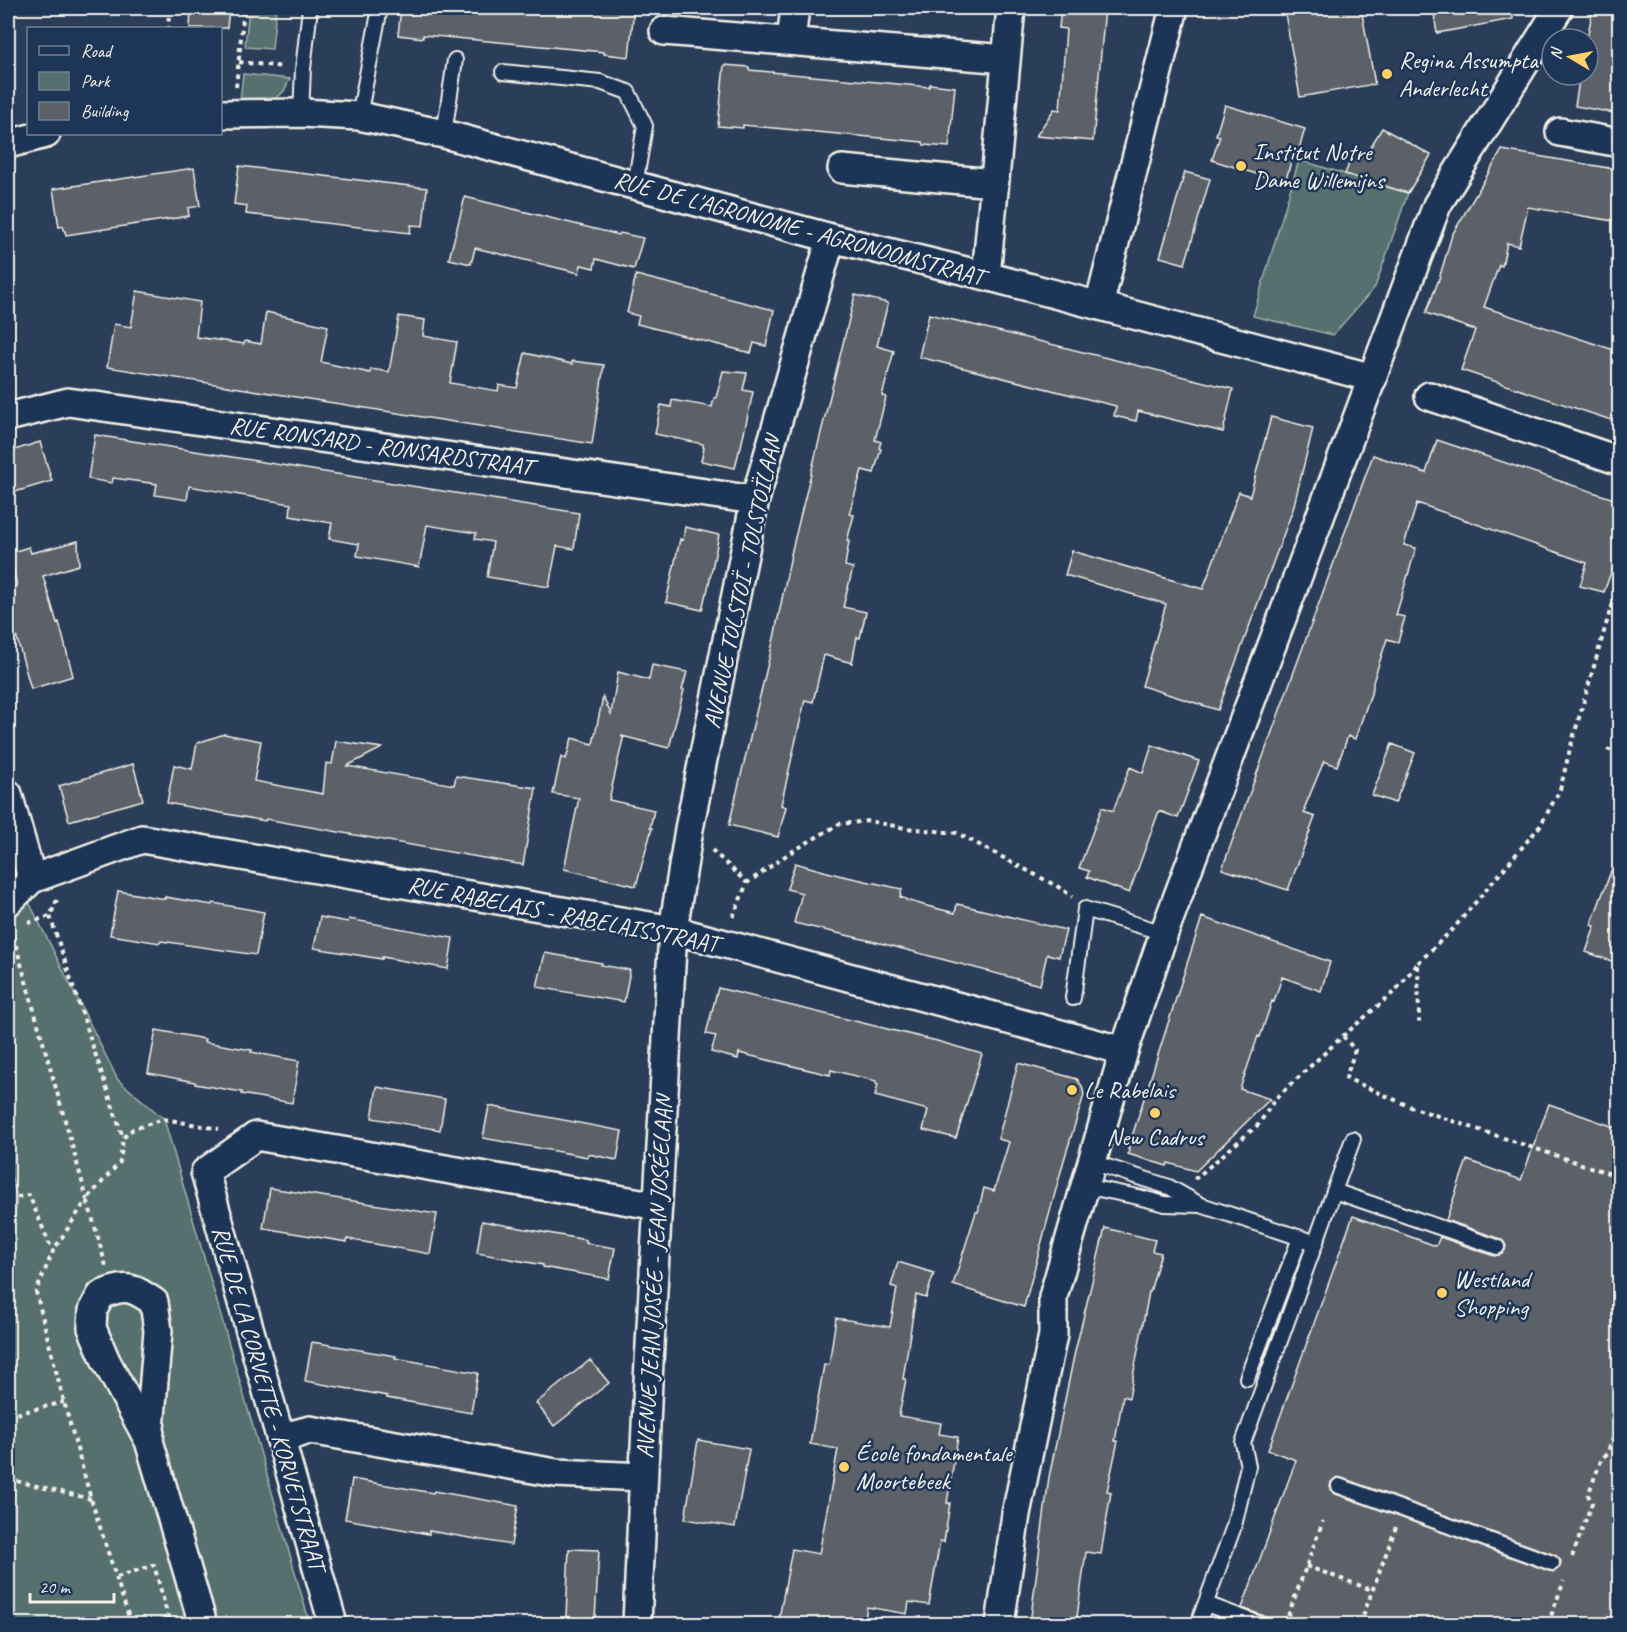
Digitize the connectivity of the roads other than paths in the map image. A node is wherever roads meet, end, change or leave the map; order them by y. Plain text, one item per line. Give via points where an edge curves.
1 (310, 8) edge
2 (380, 8) edge
3 (795, 8) edge
4 (1011, 8) edge
5 (1174, 8) edge
6 (1559, 8) edge
7 (664, 31) dead end
8 (791, 41) junction
9 (1006, 59) junction
10 (455, 60) dead end
11 (503, 72) dead end
12 (227, 114) edge
13 (301, 114) junction
14 (359, 116) junction
15 (1560, 132) dead end
16 (444, 134) junction
17 (42, 135) edge
18 (1620, 143) edge
19 (8, 144) edge
20 (842, 170) dead end
21 (994, 183) junction
22 (635, 185) junction
23 (831, 238) junction
24 (986, 276) junction
25 (1099, 306) junction
26 (1373, 378) junction
27 (1429, 396) dead end
28 (8, 417) edge
29 (1620, 462) edge
30 (755, 500) junction
31 (8, 794) edge
32 (32, 879) junction
33 (8, 912) edge
34 (674, 930) junction
35 (1164, 933) junction
36 (1072, 998) dead end
37 (1124, 1051) junction
38 (1353, 1139) dead end
39 (1088, 1174) junction
40 (1334, 1191) junction
41 (1201, 1205) junction
42 (658, 1206) junction
43 (1300, 1238) junction
44 (1316, 1243) junction
45 (1497, 1247) dead end
46 (1247, 1378) dead end
47 (280, 1438) junction
48 (149, 1441) junction
49 (643, 1477) junction
50 (1340, 1486) dead end
51 (1552, 1563) dead end
52 (1206, 1604) junction
53 (203, 1624) edge
54 (333, 1624) edge
55 (637, 1624) edge
56 (1000, 1624) edge
57 (1198, 1624) edge
58 (1260, 1624) edge

1 - 13 lane
2 - 14 lane
3 - 8 street
4 - 9 street
5 - 25 street
6 - 26 street via 1437,205
7 - 8 street
8 - 9 street
9 - 21 street
10 - 16 lane
11 - 22 lane via 600,82 628,92 645,126
12 - 13 street, RUE DE L'AGRONOME - AGRONOOMSTRAAT
13 - 14 street, RUE DE L'AGRONOME - AGRONOOMSTRAAT
14 - 16 street, RUE DE L'AGRONOME - AGRONOOMSTRAAT
15 - 18 street
16 - 22 street, RUE DE L'AGRONOME - AGRONOOMSTRAAT
17 - 19 street
20 - 21 street
21 - 24 street
22 - 23 street, RUE DE L'AGRONOME - AGRONOOMSTRAAT
23 - 24 street, RUE DE L'AGRONOME - AGRONOOMSTRAAT
23 - 30 street, AVENUE TOLSTOÏ - TOLSTOÏLAAN
24 - 25 street, RUE DE L'AGRONOME - AGRONOOMSTRAAT
25 - 26 street, RUE DE L'AGRONOME - AGRONOOMSTRAAT
26 - 35 street
27 - 29 street
28 - 30 street, RUE RONSARD - RONSARDSTRAAT via 68,402
30 - 34 street, AVENUE TOLSTOÏ - TOLSTOÏLAAN via 689,829
31 - 32 street
32 - 33 street, RUE RABELAIS - RABELAISSTRAAT
32 - 34 street, RUE RABELAIS - RABELAISSTRAAT via 142,839
34 - 37 street, RUE RABELAIS - RABELAISSTRAAT
34 - 42 street, AVENUE JEAN JOSÉE - JEAN JOSÉELAAN
35 - 36 lane via 1085,909
35 - 37 street
37 - 39 street
38 - 40 lane
39 - 41 lane via 1169,1187
39 - 41 lane via 1138,1197 1164,1204
39 - 56 street via 1053,1297 1053,1335 1016,1514
40 - 44 lane
40 - 45 lane
41 - 43 lane
42 - 47 street, RUE DE LA CORVETTE - KORVETSTRAAT via 256,1136 205,1172
42 - 49 street, AVENUE JEAN JOSÉE - JEAN JOSÉELAAN
43 - 44 lane
43 - 46 lane
44 - 52 lane via 1243,1443 1248,1466 1234,1526
47 - 49 street via 310,1430 556,1473
47 - 54 street, RUE DE LA CORVETTE - KORVETSTRAAT
48 - 48 street via 158,1331 154,1302 136,1290 112,1290 97,1302 92,1328
48 - 53 street
49 - 55 street, AVENUE JEAN JOSÉE - JEAN JOSÉELAAN
50 - 51 lane
52 - 57 lane
52 - 58 lane

